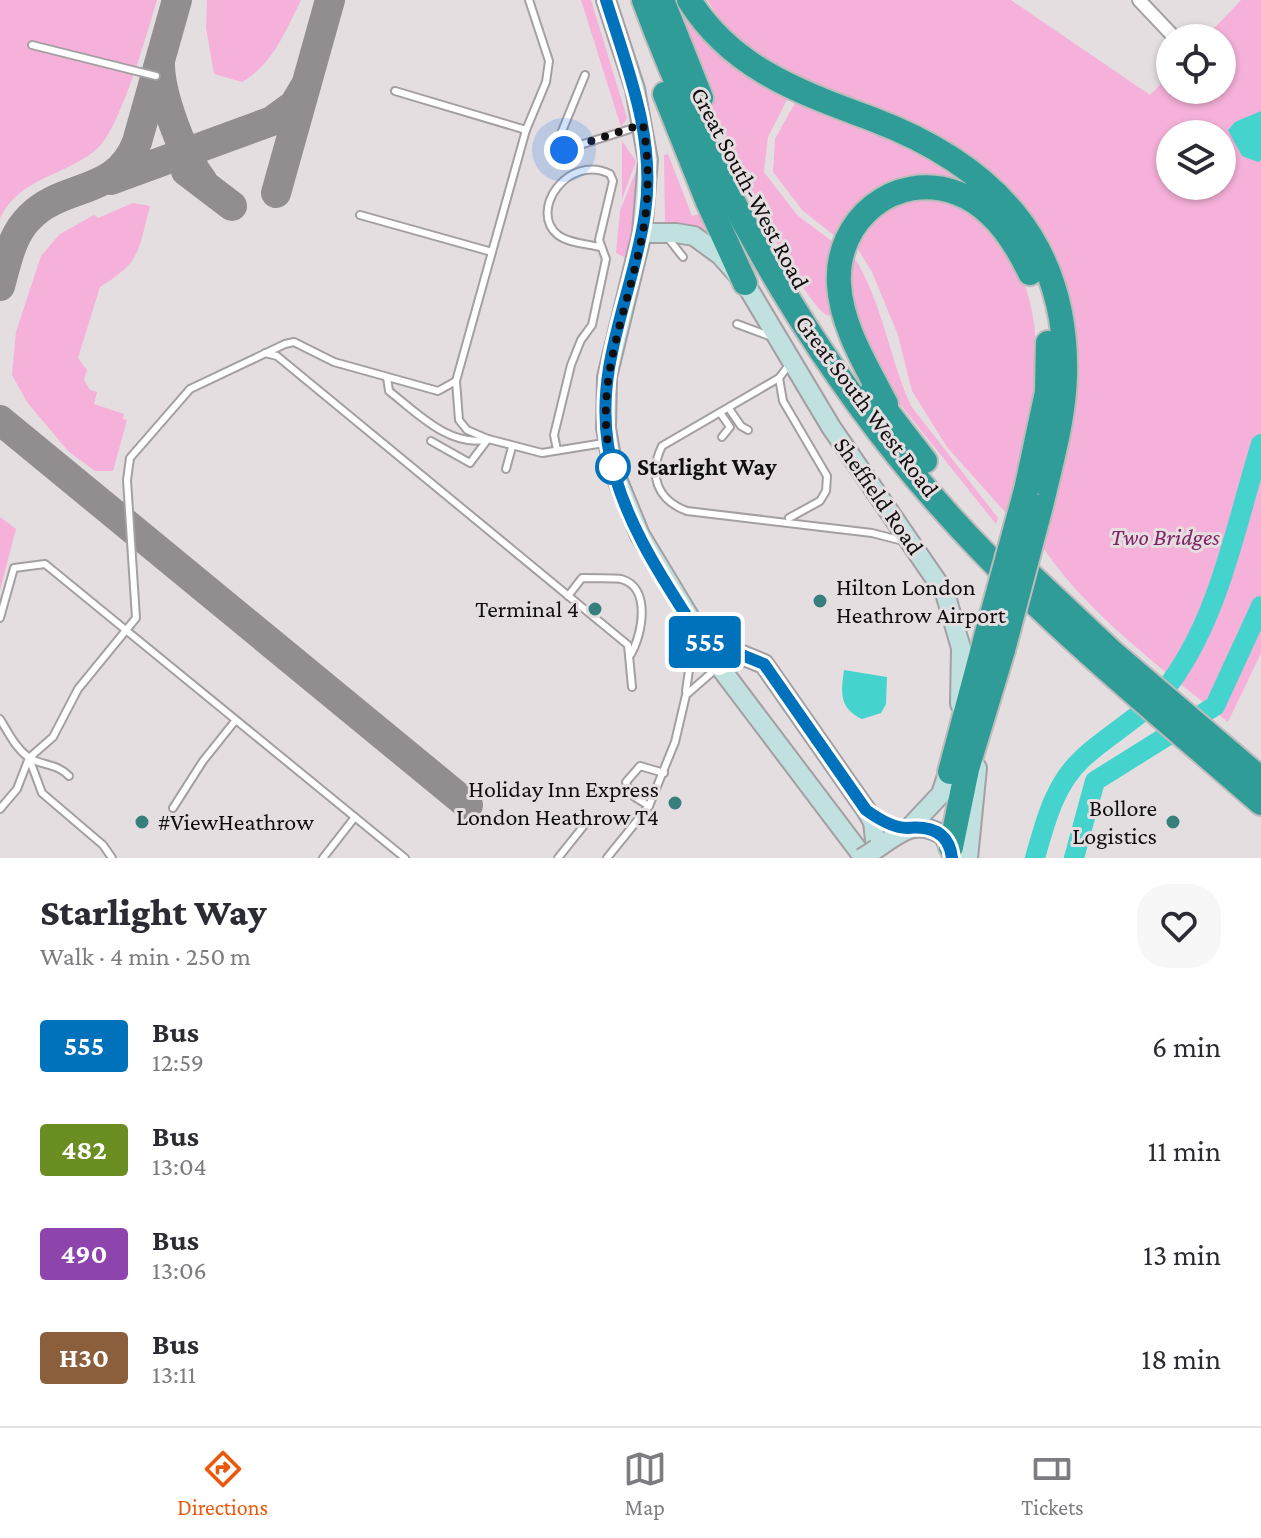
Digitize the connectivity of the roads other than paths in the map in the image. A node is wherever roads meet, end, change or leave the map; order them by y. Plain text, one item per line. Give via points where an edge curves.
1 (529, 0) edge
2 (606, 0) edge
3 (634, 0) edge
4 (644, 0) edge
5 (662, 0) edge
6 (689, 0) edge
7 (1139, 0) edge
8 (1162, 24) edge
9 (32, 45) dead end
10 (585, 75) dead end
11 (156, 76) dead end
12 (395, 91) dead end
13 (643, 124) junction
14 (526, 130) junction
15 (360, 215) dead end
16 (664, 232) junction
17 (642, 233) junction
18 (600, 247) junction
19 (492, 252) junction
20 (683, 257) dead end
21 (745, 283) junction
22 (737, 324) dead end
23 (775, 338) junction
24 (265, 353) junction
25 (790, 362) junction
26 (387, 377) junction
27 (779, 378) junction
28 (456, 381) junction
29 (730, 410) junction
30 (721, 414) junction
31 (897, 427) junction
32 (748, 430) dead end
33 (722, 437) dead end
34 (488, 439) junction
35 (431, 441) dead end
36 (608, 442) junction
37 (512, 447) junction
38 (557, 450) junction
39 (506, 469) dead end
40 (1033, 498) junction
41 (789, 518) dead end
42 (917, 548) junction
43 (568, 596) junction
44 (0, 618) edge
45 (696, 629) junction
46 (126, 630) junction
47 (994, 643) junction
48 (631, 654) junction
49 (719, 666) junction
50 (632, 687) dead end
51 (1141, 688) junction
52 (686, 695) junction
53 (0, 719) edge
54 (235, 721) dead end
55 (1205, 743) junction
56 (29, 758) junction
57 (950, 772) junction
58 (664, 773) junction
59 (69, 776) dead end
60 (1261, 779) edge
61 (1261, 803) edge
62 (649, 806) junction
63 (173, 808) dead end
64 (0, 809) edge
65 (866, 810) junction
66 (355, 817) junction
67 (590, 818) dead end
68 (910, 827) junction
69 (957, 854) edge
70 (867, 855) edge
71 (112, 858) edge
72 (323, 858) edge
73 (405, 858) edge
74 (558, 858) edge
75 (607, 858) edge

1 - 14 lane via 549,61
2 - 13 street
3 - 21 highway via 671,111
4 - 51 highway, Great South West Road via 685,103 742,220 809,333 856,399 985,554
5 - 31 highway, Great South-West Road via 700,96 757,213 823,324
6 - 40 highway via 725,45 764,75 927,142 988,184 1013,210 1053,288 1065,347 1057,434
7 - 8 street
9 - 11 lane
10 - 13 lane via 560,136 564,150
12 - 14 lane
13 - 17 street via 648,181
14 - 19 lane
15 - 19 lane
16 - 17 street, Sheffield Road
16 - 20 lane
16 - 21 street, Sheffield Road via 702,241
17 - 36 street via 611,351 605,398
18 - 18 lane via 613,181 610,174 587,168 564,176 548,216 550,228 561,238
18 - 38 lane via 606,259 592,325 571,365 554,435
19 - 28 lane
21 - 23 street, Sheffield Road
22 - 23 lane
23 - 25 street, Sheffield Road
24 - 26 lane via 294,342 334,362
24 - 43 lane via 277,356
24 - 46 lane via 190,389 130,458 136,618
25 - 27 lane
25 - 42 street, Sheffield Road
26 - 28 lane via 438,391
26 - 34 lane via 389,391 446,433 467,442
27 - 29 lane
27 - 41 lane via 783,401 827,476 820,501
28 - 34 lane via 459,420
29 - 30 lane
29 - 32 lane
30 - 33 lane via 730,427
30 - 42 lane via 662,446 655,479 672,505 722,517 872,533
31 - 40 highway via 846,320 839,263 852,229 880,199 917,187 944,189 971,200 1002,227 1027,266 1046,319 1047,392
31 - 51 highway, Great South-West Road via 995,541
34 - 35 lane via 470,463
34 - 37 lane
36 - 38 lane
36 - 45 street via 619,488 640,535
37 - 38 lane
37 - 39 lane
40 - 47 highway, bridge
42 - 57 street, Sheffield Road via 945,593 959,632 962,675
43 - 48 lane via 628,645
43 - 48 lane via 582,578 622,579 633,588 644,614
44 - 46 lane via 14,568 45,564
45 - 49 street
45 - 52 lane
46 - 56 lane via 78,689 53,737
46 - 66 lane
47 - 57 highway
47 - 69 highway via 988,702 967,769
48 - 50 lane
49 - 52 lane
49 - 65 street via 742,655 764,664
49 - 70 street
51 - 55 highway, Great South West Road
52 - 58 lane
53 - 56 lane
54 - 63 lane
55 - 60 highway, Great South West Road
55 - 61 highway, Great South West Road
56 - 59 lane via 60,767
56 - 64 lane via 17,789
56 - 71 lane via 42,793
57 - 68 street via 941,794
58 - 62 lane
58 - 62 lane via 640,766 626,782 630,794
62 - 75 lane
65 - 68 street via 888,823
65 - 70 street via 876,836
66 - 72 lane
66 - 73 lane
67 - 74 lane
68 - 69 street via 934,829
68 - 70 street

